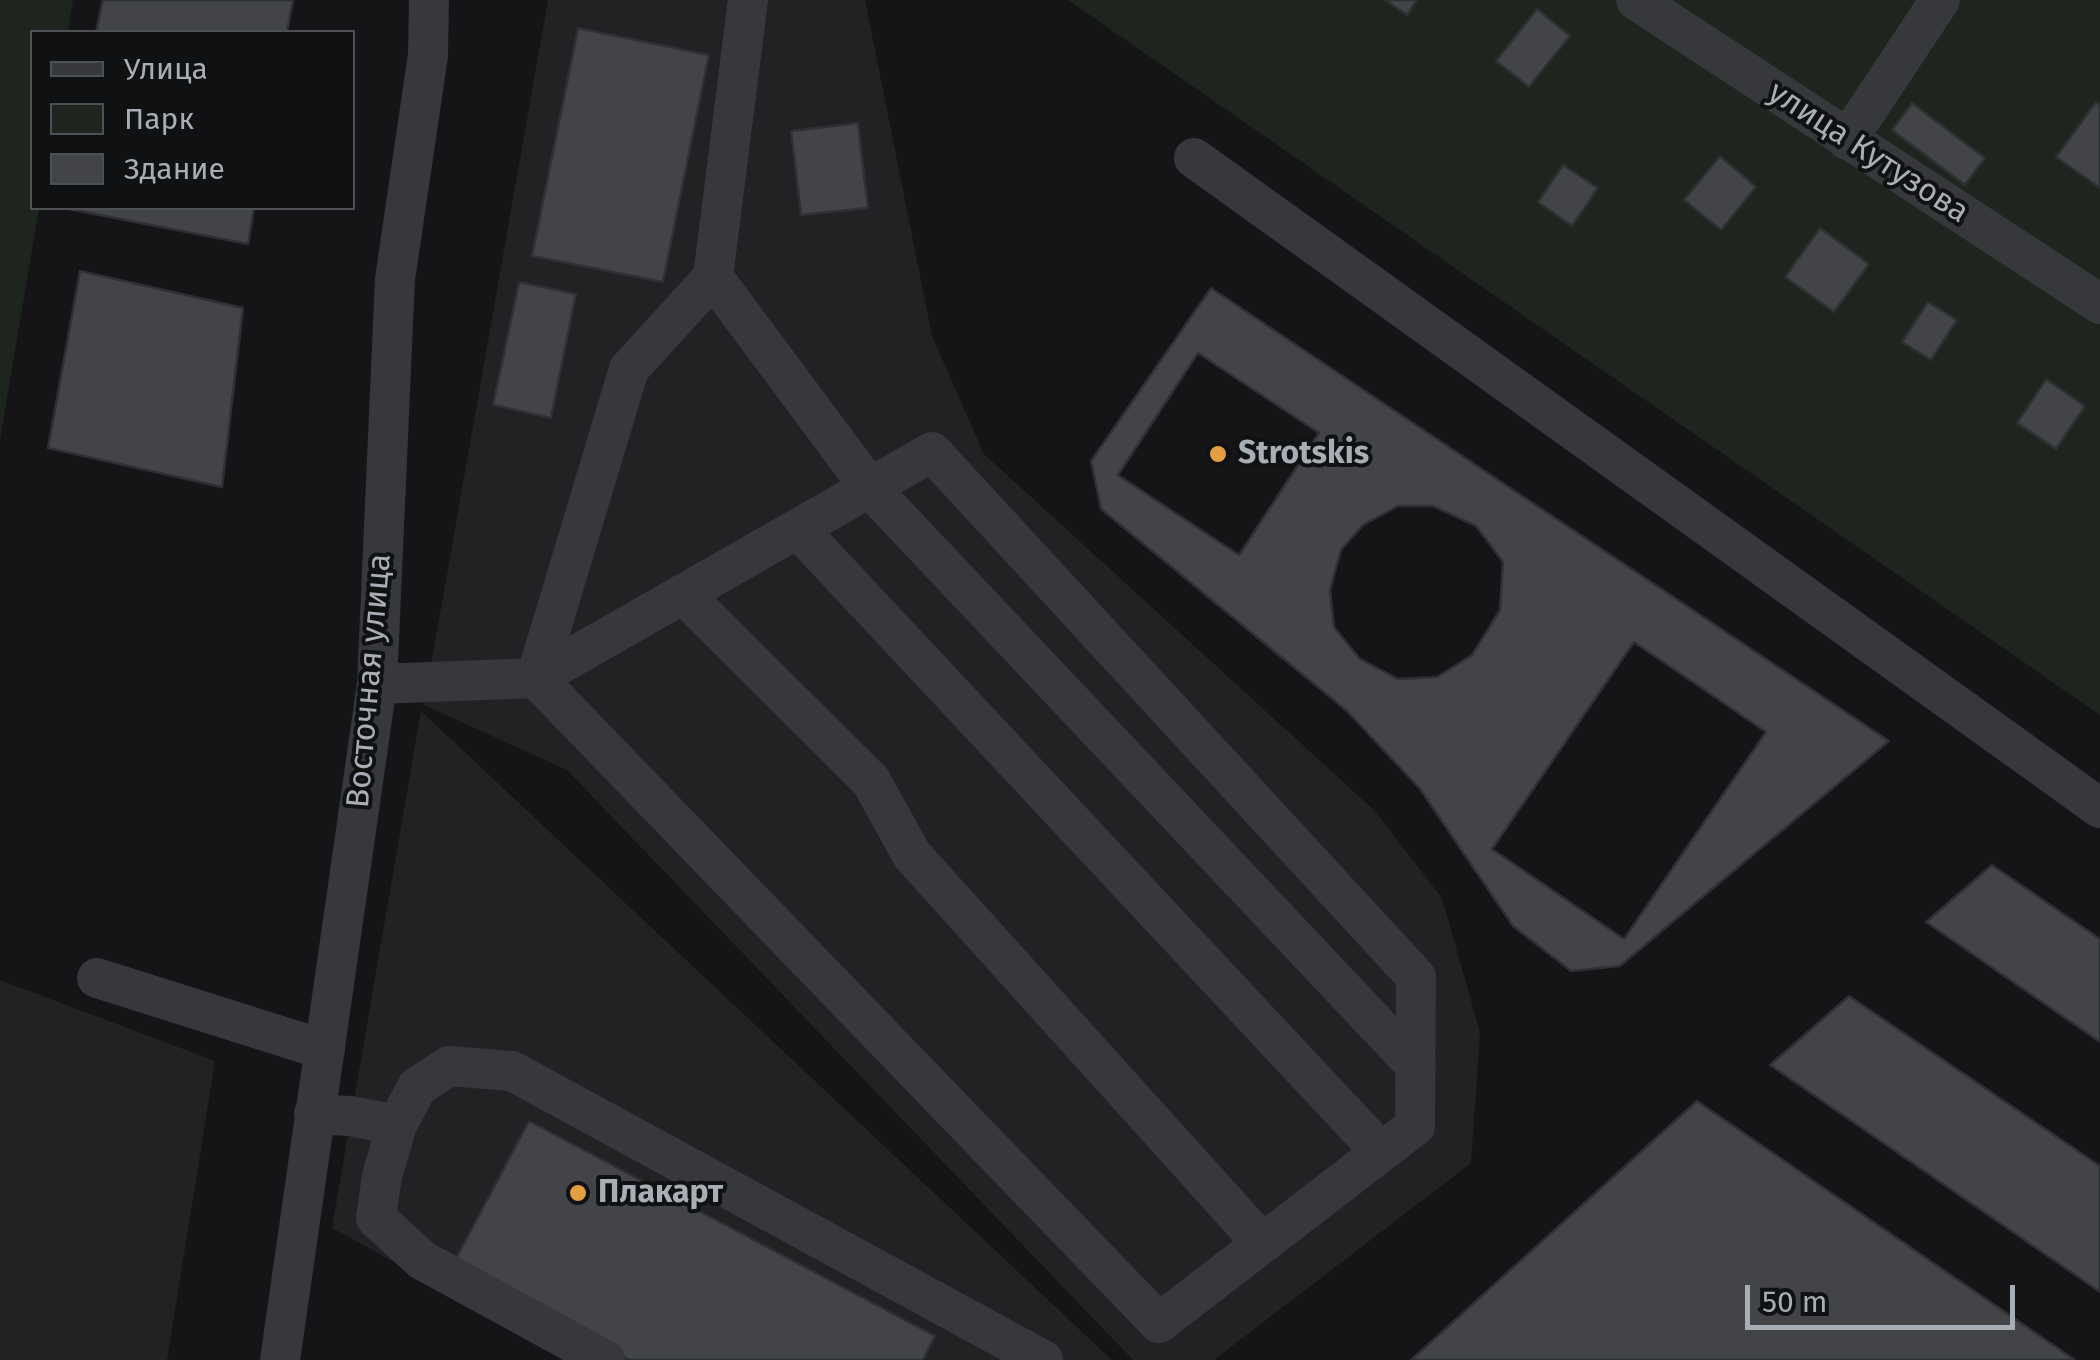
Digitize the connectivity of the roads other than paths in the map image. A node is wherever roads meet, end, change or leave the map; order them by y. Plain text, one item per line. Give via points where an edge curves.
1 (429, 0) edge
2 (748, 0) edge
3 (1636, 0) edge
4 (1940, 0) edge
5 (1847, 140) junction
6 (1194, 158) dead end
7 (712, 277) junction
8 (2100, 304) edge
9 (870, 488) junction
10 (798, 529) junction
11 (683, 594) junction
12 (536, 678) junction
13 (377, 684) junction
14 (2100, 808) edge
15 (97, 978) dead end
16 (325, 1050) junction
17 (1416, 1066) junction
18 (314, 1114) junction
19 (397, 1126) junction
20 (1381, 1152) junction
21 (1262, 1244) junction
22 (280, 1360) edge
23 (606, 1360) edge
24 (1043, 1360) edge

1 - 13 street, Восточная улица via 428,55 395,279
2 - 7 street
3 - 5 street, улица Кутузова
4 - 5 street
5 - 8 street, улица Кутузова
6 - 14 street
7 - 9 street
7 - 12 street via 629,369
9 - 10 street
9 - 17 street
9 - 17 street via 932,452 1416,977
10 - 11 street
10 - 20 street
11 - 12 street
11 - 21 street via 871,781 912,854
12 - 13 street
12 - 21 street via 1160,1323
13 - 16 street, Восточная улица
15 - 16 street
16 - 18 street, Восточная улица
17 - 20 street via 1415,1126
18 - 19 street
18 - 22 street, Восточная улица
19 - 23 street via 376,1218 422,1260
19 - 24 street via 417,1087 448,1066 512,1072
20 - 21 street

